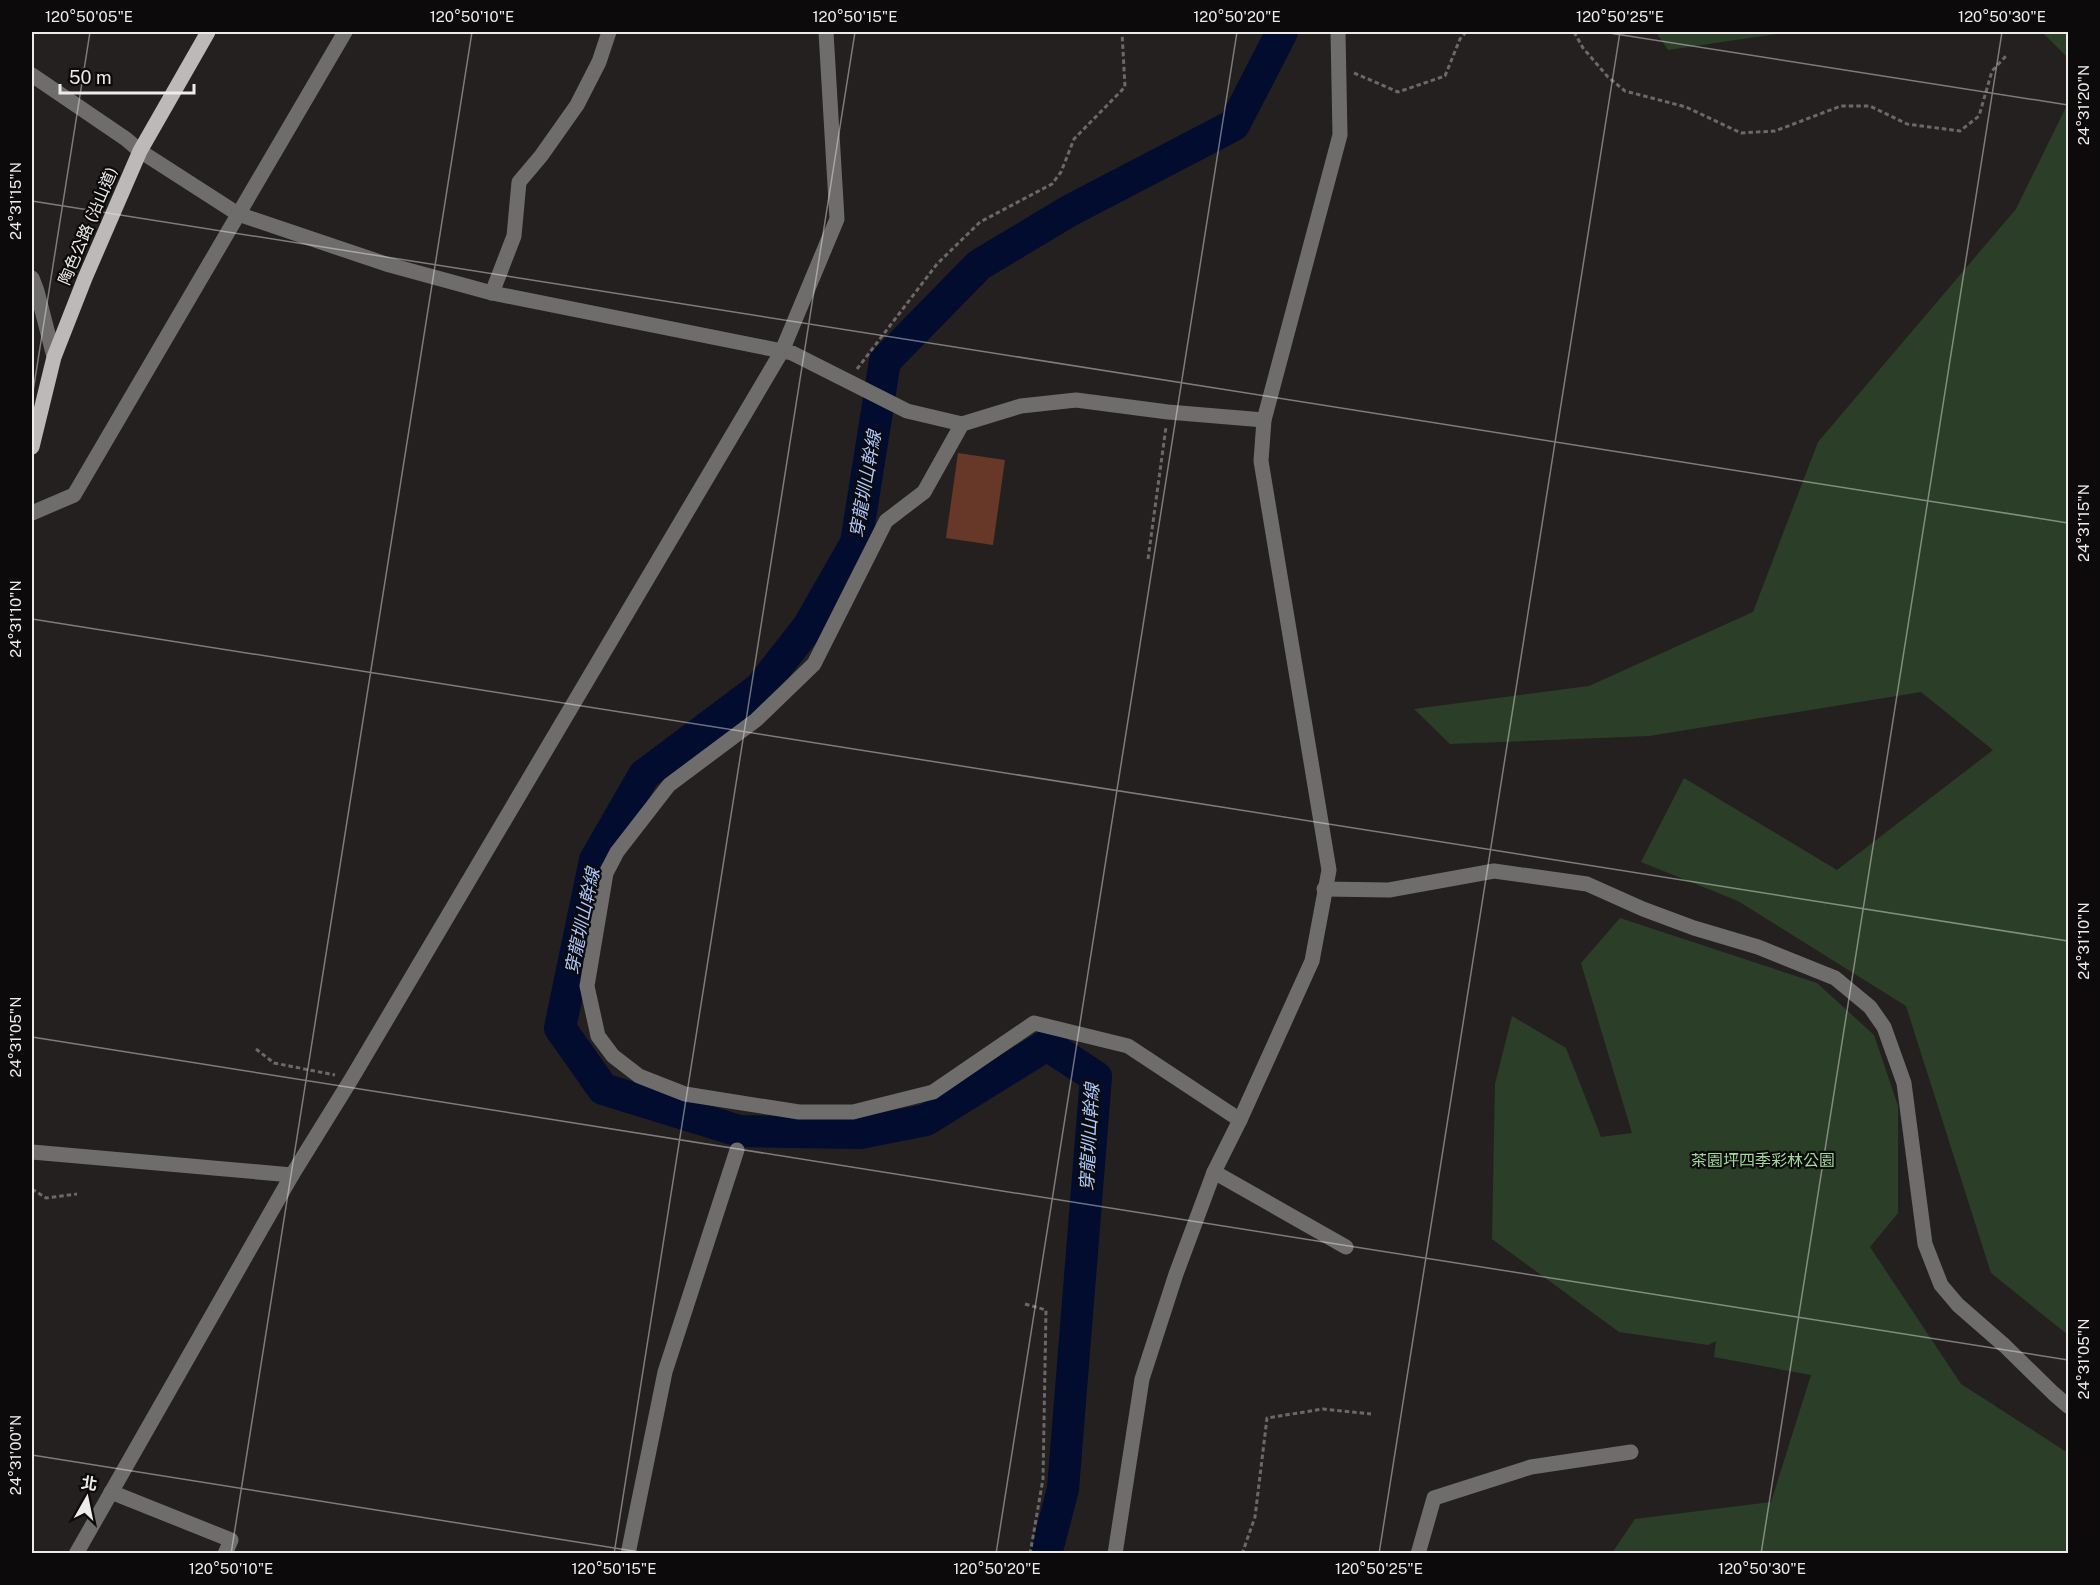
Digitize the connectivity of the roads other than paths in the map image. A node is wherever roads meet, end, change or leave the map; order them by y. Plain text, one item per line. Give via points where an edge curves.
1 (208, 32) edge
2 (345, 32) edge
3 (609, 32) edge
4 (826, 32) edge
5 (1338, 32) edge
6 (32, 75) edge
7 (140, 151) junction
8 (238, 214) junction
9 (32, 279) edge
10 (492, 293) junction
11 (782, 351) junction
12 (54, 357) junction
13 (1264, 420) junction
14 (962, 424) junction
15 (33, 433) edge
16 (32, 447) edge
17 (32, 513) edge
18 (1324, 889) junction
19 (1240, 1120) junction
20 (736, 1150) dead end
21 (32, 1152) edge
22 (1214, 1172) junction
23 (292, 1175) junction
24 (1346, 1247) dead end
25 (2068, 1406) edge
26 (1631, 1452) dead end
27 (111, 1492) junction
28 (76, 1554) edge
29 (225, 1554) edge
30 (628, 1554) edge
31 (1115, 1554) edge
32 (1418, 1554) edge

1 - 7 main road, 陶色公路 (沿山道)
2 - 8 street
3 - 10 street via 577,105 519,182 514,236
4 - 11 street via 837,219
5 - 13 street via 1340,135
6 - 7 street
7 - 8 street
7 - 12 main road, 陶色公路 (沿山道)
8 - 10 street via 386,264
8 - 17 street via 74,495
9 - 12 street
10 - 11 street
11 - 14 street via 907,411
11 - 23 street
12 - 15 main road, 陶色公路 (沿山道)
13 - 14 street via 1076,400 1020,406
13 - 18 street via 1261,461 1329,870
14 - 19 street via 924,492 886,521 814,664 756,720 669,785 617,852 606,873 587,986 598,1036 613,1056 639,1076 685,1094 799,1112 853,1112 933,1092 1034,1023 1128,1046
15 - 16 main road, 陶色公路 (沿山道)
18 - 19 street via 1312,961
18 - 25 street via 1389,890 1494,871 1587,884 1643,909 1758,947 1835,978 1870,1007 1884,1027 1904,1083 1925,1244 1941,1285
19 - 22 street
20 - 30 street via 665,1372
21 - 23 street
22 - 24 street
22 - 31 street via 1142,1379
23 - 27 street
26 - 32 street via 1531,1467 1434,1498
27 - 28 street
27 - 29 street via 231,1540

